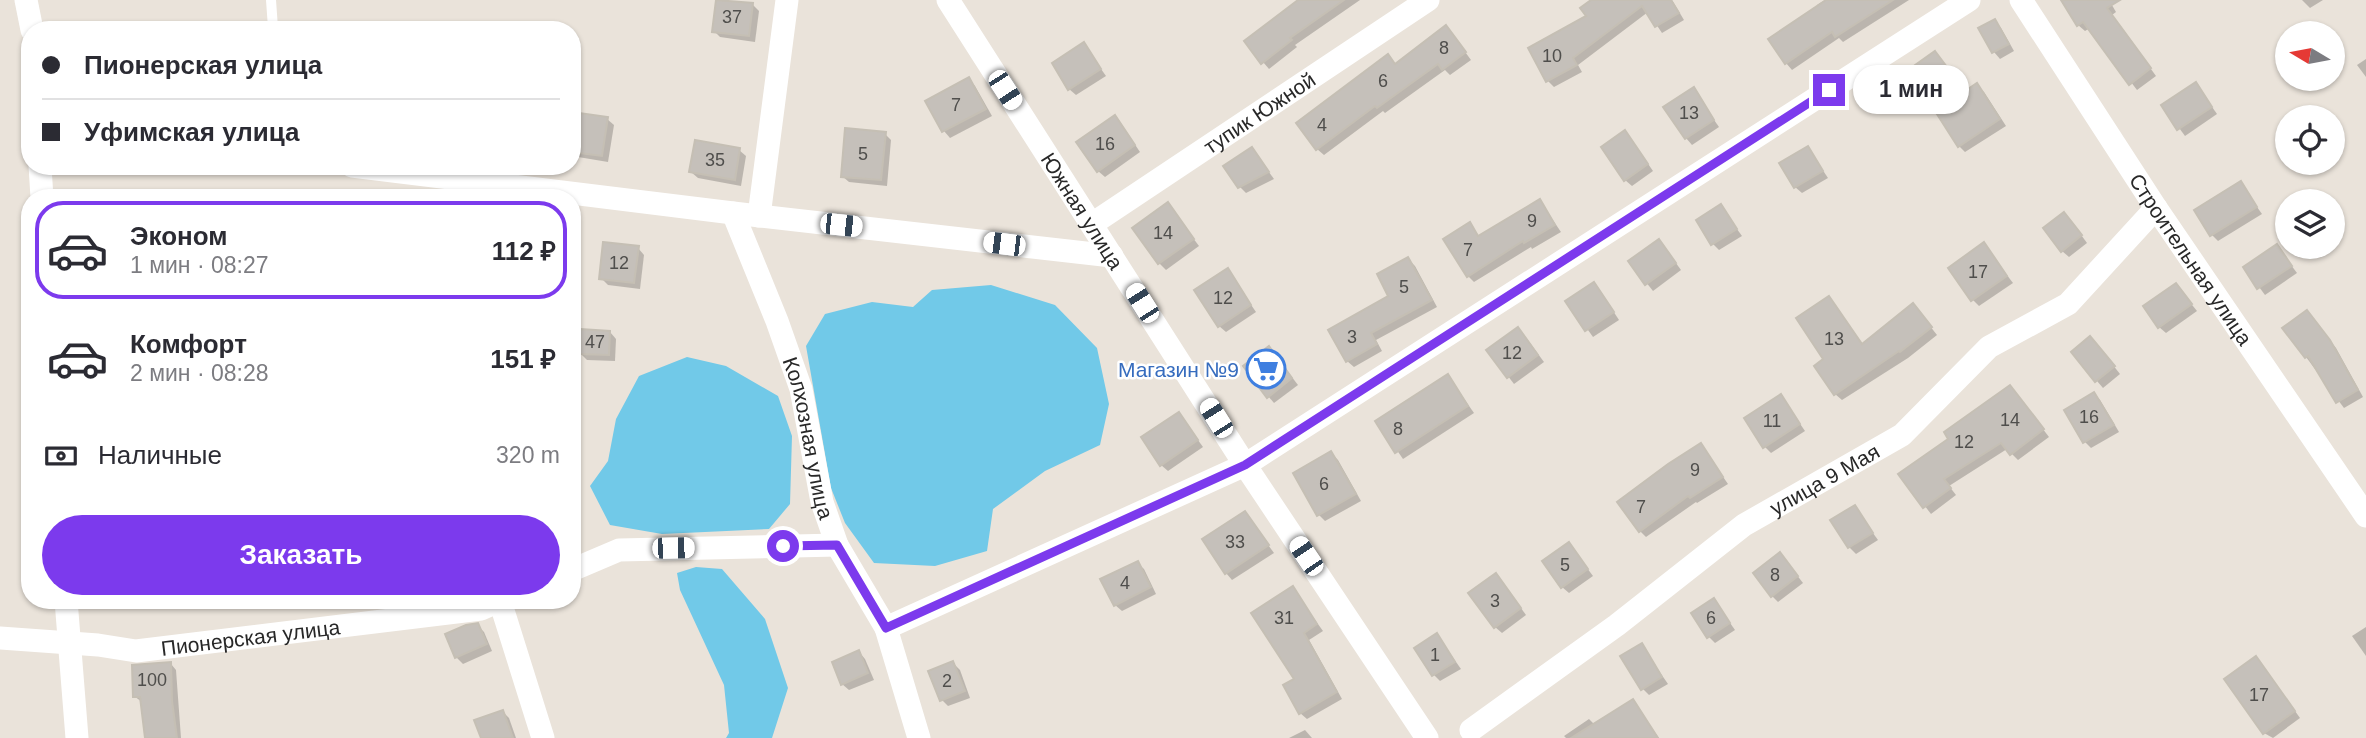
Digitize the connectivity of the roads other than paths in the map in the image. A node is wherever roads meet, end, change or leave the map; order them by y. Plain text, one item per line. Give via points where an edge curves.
1 (26, 0) edge
2 (271, 0) edge
3 (787, 0) edge
4 (948, 0) edge
5 (1428, 0) edge
6 (1969, 0) edge
7 (2021, 0) edge
8 (30, 21) edge
9 (272, 21) edge
10 (425, 175) edge
11 (538, 189) edge
12 (581, 194) edge
13 (2156, 208) junction
14 (733, 213) junction
15 (759, 216) junction
16 (1091, 224) junction
17 (1112, 256) junction
18 (1245, 465) junction
19 (2366, 516) edge
20 (837, 545) junction
21 (581, 566) edge
22 (66, 609) edge
23 (481, 609) edge
24 (503, 609) edge
25 (886, 628) junction
26 (0, 638) edge
27 (68, 645) junction
28 (1471, 730) dead end
29 (77, 738) edge
30 (543, 738) edge
31 (919, 738) edge
32 (1427, 738) edge

1 - 8 street
2 - 9 lane
3 - 15 street
4 - 16 street, Южная улица
5 - 16 street, тупик Южной
6 - 18 street
7 - 13 street, Строительная улица
10 - 11 street
12 - 14 street
13 - 19 street, Строительная улица
13 - 28 street, улица 9 Мая via 2068,304 1989,347 1902,435 1744,525 1617,625
14 - 15 street
14 - 20 street, Колхозная улица via 800,389 822,502
15 - 17 street
16 - 17 street, Южная улица
17 - 18 street, Южная улица
18 - 25 street
18 - 32 street, Южная улица
20 - 21 street via 619,550
20 - 25 street, Колхозная улица
22 - 27 street
23 - 27 street, Пионерская улица via 136,651
24 - 30 street
25 - 31 street, Колхозная улица
26 - 27 street, Пионерская улица
27 - 29 street

